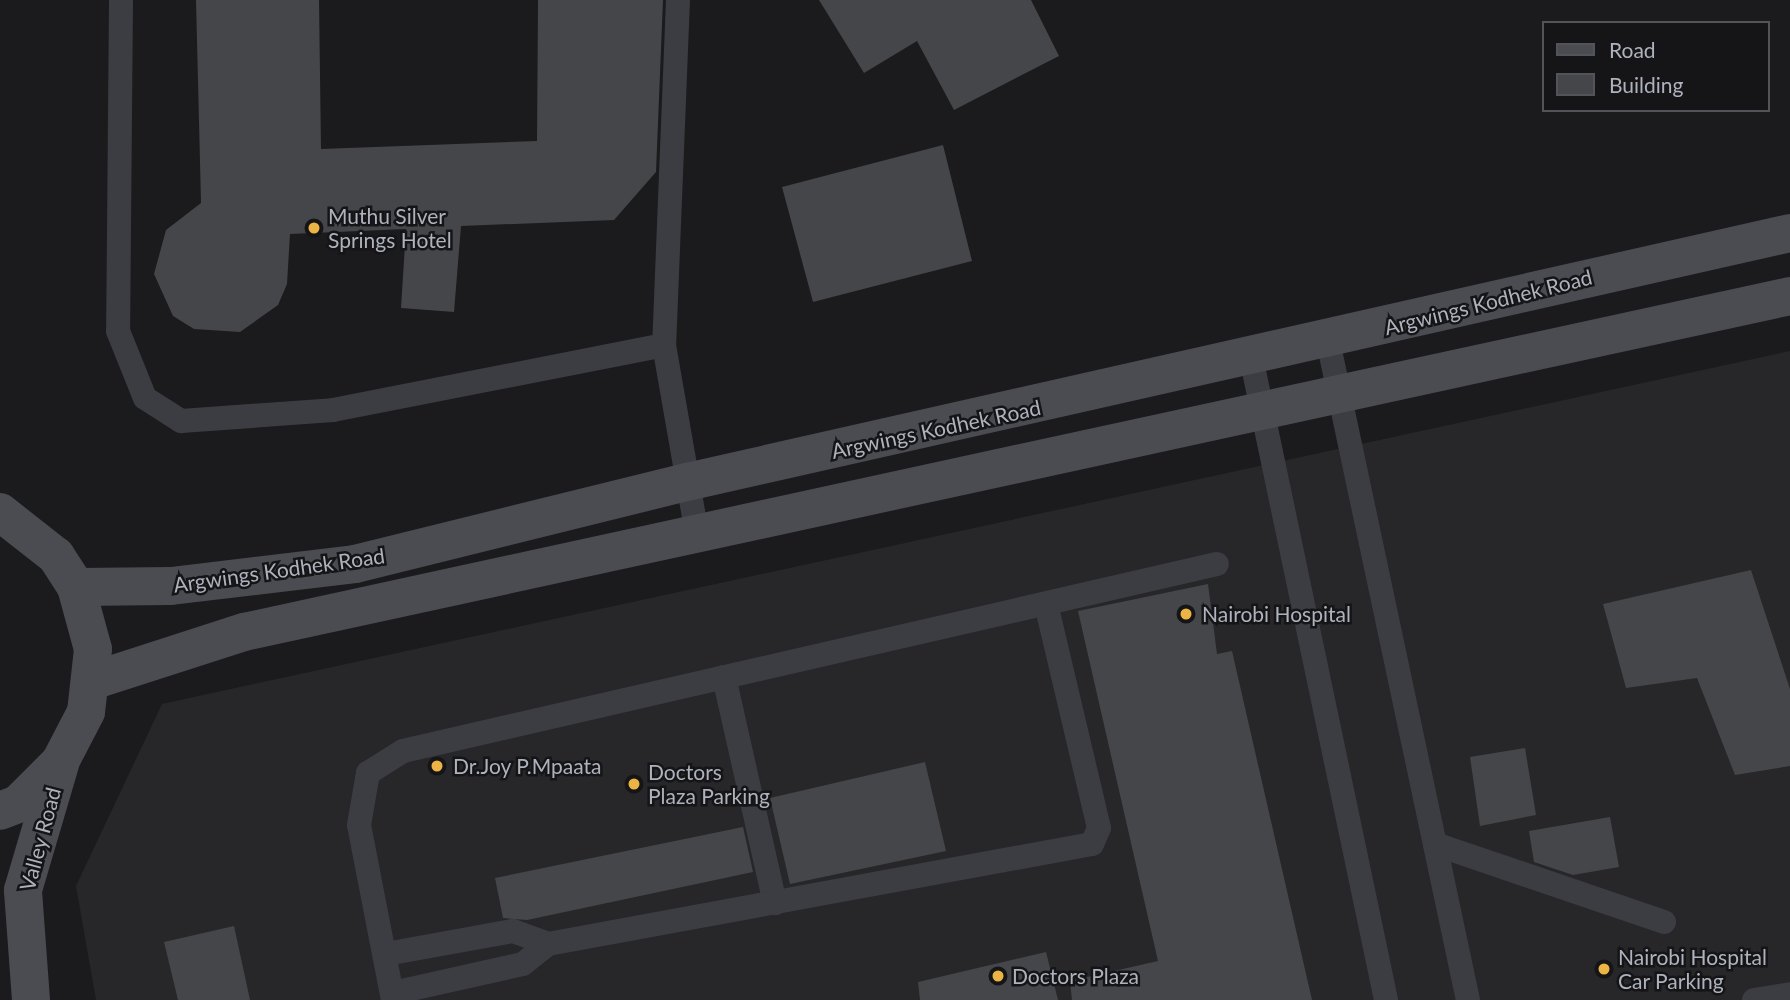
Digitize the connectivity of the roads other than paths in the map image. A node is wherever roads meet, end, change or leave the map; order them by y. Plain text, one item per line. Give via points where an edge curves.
1 (121, 0) edge
2 (678, 0) edge
3 (1790, 233) edge
4 (1790, 296) edge
5 (1328, 341) junction
6 (664, 345) junction
7 (1251, 357) junction
8 (1337, 391) junction
9 (1264, 409) junction
10 (687, 482) junction
11 (0, 512) edge
12 (697, 534) junction
13 (1217, 564) dead end
14 (76, 587) junction
15 (1046, 604) junction
16 (723, 677) junction
17 (92, 681) junction
18 (60, 762) junction
19 (0, 811) edge
20 (1435, 844) junction
21 (775, 902) junction
22 (1664, 922) dead end
23 (548, 944) junction
24 (386, 954) junction
25 (1790, 994) edge
26 (393, 997) edge
27 (31, 1000) edge
28 (1386, 1000) edge
29 (1468, 1000) edge
30 (1754, 1000) edge

1 - 6 lane via 118,331 145,398 181,421 333,410
2 - 6 lane
3 - 5 main road, Argwings Kodhek Road
4 - 8 main road
5 - 7 main road, Argwings Kodhek Road
5 - 8 lane
6 - 10 lane
7 - 9 lane
7 - 10 main road, Argwings Kodhek Road
8 - 9 main road
8 - 20 lane
9 - 12 main road
9 - 28 lane
10 - 12 lane
10 - 14 main road, Argwings Kodhek Road via 355,564 171,586
11 - 14 main road via 56,556
12 - 17 main road via 244,632
13 - 15 lane
14 - 17 main road via 88,618
15 - 16 lane
15 - 21 lane via 1099,828 1092,844
16 - 21 lane
16 - 24 lane via 403,751 368,773 359,825
17 - 18 main road via 86,712
18 - 19 main road via 18,804
18 - 27 main road, Valley Road via 23,890
20 - 22 lane
20 - 29 lane
21 - 23 lane
23 - 24 lane via 513,931
23 - 26 lane via 523,964
24 - 26 lane
25 - 30 lane

